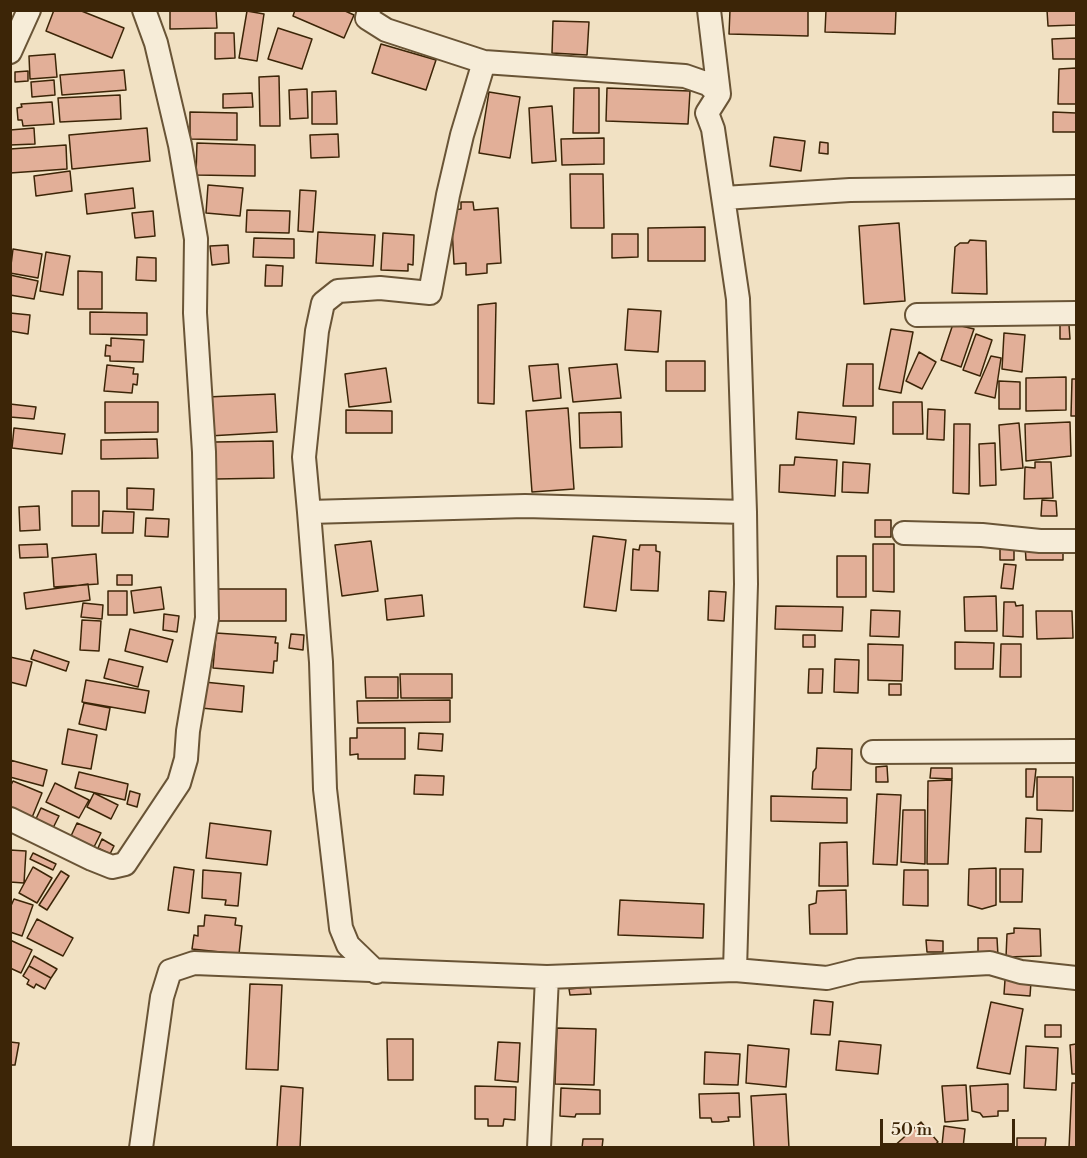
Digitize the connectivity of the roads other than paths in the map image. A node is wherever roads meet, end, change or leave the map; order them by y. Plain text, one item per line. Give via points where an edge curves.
1 (29, 10) edge
2 (144, 10) edge
3 (369, 10) edge
4 (709, 10) edge
5 (10, 52) edge
6 (484, 62) junction
7 (719, 94) junction
8 (1077, 187) edge
9 (724, 198) junction
10 (1077, 313) edge
11 (917, 315) dead end
12 (309, 512) junction
13 (745, 512) junction
14 (904, 533) dead end
15 (1077, 541) edge
16 (873, 752) dead end
17 (1077, 752) edge
18 (10, 819) edge
19 (735, 970) junction
20 (376, 972) junction
21 (548, 977) junction
22 (1077, 978) edge
23 (141, 1148) edge
24 (539, 1148) edge

1 - 5 street
2 - 18 street via 156,42 177,133 196,239 195,313 205,486 207,618 186,759 179,783 125,864 112,867
3 - 6 street via 367,18 386,30
4 - 7 street
6 - 7 street via 685,76 708,84
6 - 12 street via 462,135 430,292 380,288 338,291 323,303 304,457
7 - 9 street via 707,113
8 - 9 street via 850,190
9 - 13 street via 739,315
10 - 11 street
12 - 13 street via 525,506
12 - 20 street via 321,662 325,789 341,927 348,945
13 - 19 street via 747,584
14 - 15 street
16 - 17 street
19 - 21 street
19 - 22 street via 827,978 859,970 990,963 1021,972
20 - 21 street
20 - 23 street via 194,963 170,971 162,997
21 - 24 street

